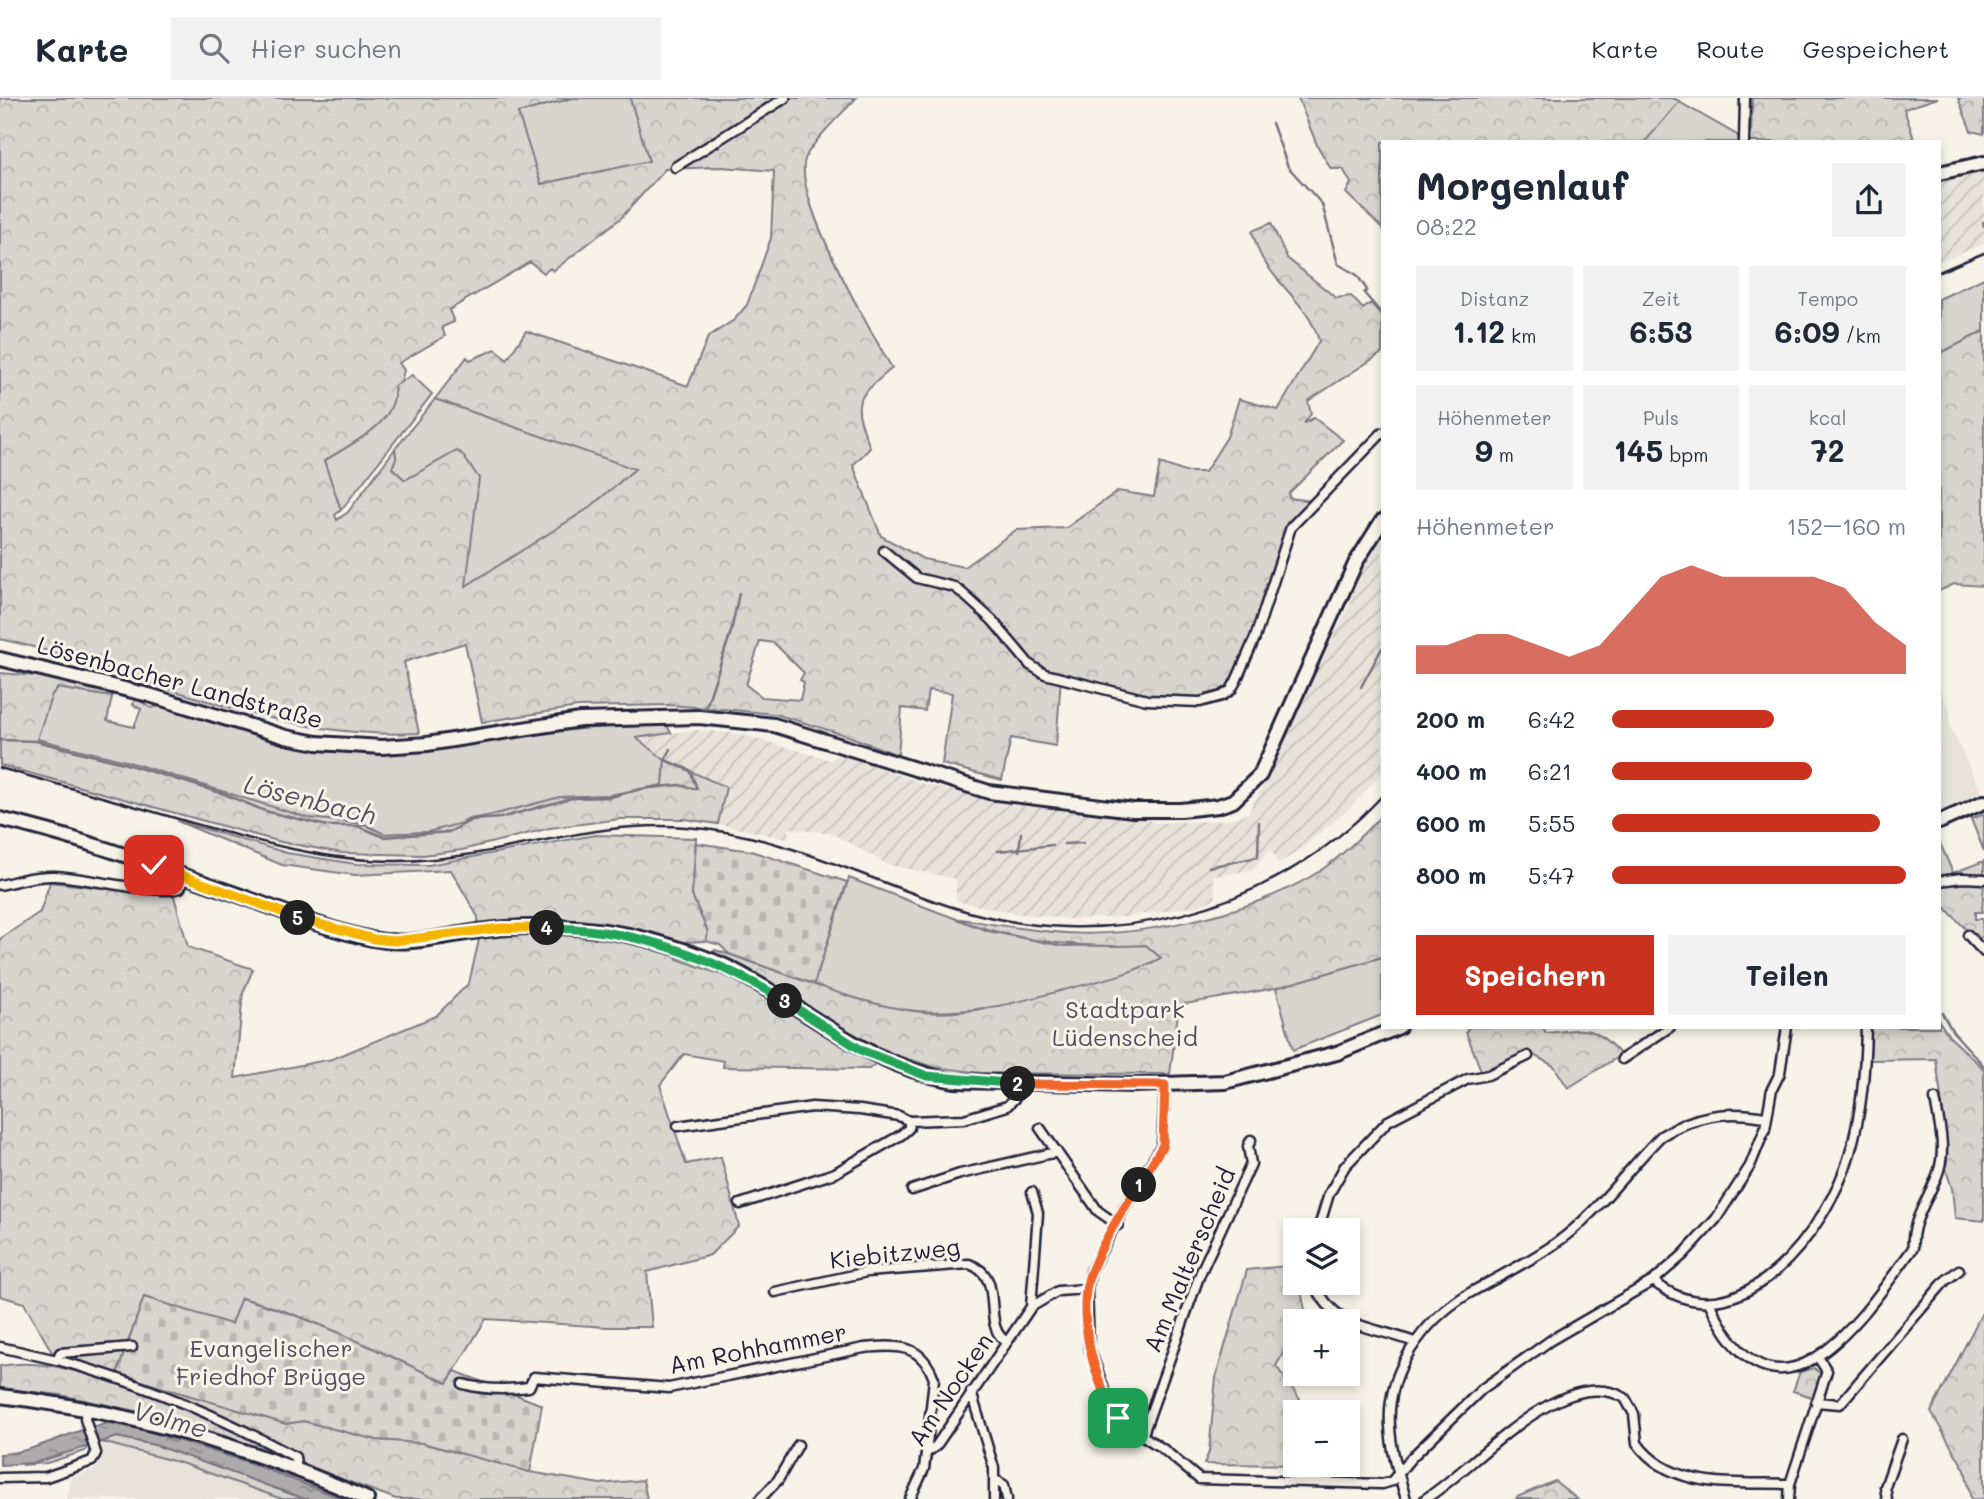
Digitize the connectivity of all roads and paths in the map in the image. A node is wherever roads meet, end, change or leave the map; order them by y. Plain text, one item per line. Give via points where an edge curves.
1 (785, 98) edge
2 (1745, 98) edge
3 (1744, 140) edge
4 (1984, 163) edge
5 (675, 167) dead end
6 (1941, 173) edge
7 (1381, 434) edge
8 (1381, 522) edge
9 (884, 551) dead end
10 (0, 659) edge
11 (1984, 802) edge
12 (0, 819) edge
13 (1941, 821) edge
14 (185, 877) junction
15 (1984, 879) edge
16 (1941, 881) edge
17 (0, 885) edge
18 (1968, 935) dead end
19 (1984, 952) edge
20 (1394, 1029) edge
21 (1667, 1029) edge
22 (1787, 1029) edge
23 (1866, 1029) edge
24 (1528, 1056) dead end
25 (1622, 1059) dead end
26 (1021, 1084) junction
27 (1165, 1085) junction
28 (1935, 1099) dead end
29 (1765, 1117) junction
30 (909, 1121) junction
31 (678, 1126) dead end
32 (1040, 1128) dead end
33 (1251, 1140) dead end
34 (1057, 1152) junction
35 (912, 1190) dead end
36 (1032, 1192) dead end
37 (740, 1204) dead end
38 (1322, 1218) edge
39 (1118, 1225) junction
40 (1959, 1270) dead end
41 (1653, 1281) junction
42 (1087, 1289) junction
43 (775, 1292) dead end
44 (1320, 1295) edge
45 (1709, 1302) junction
46 (1031, 1307) junction
47 (1007, 1342) junction
48 (1414, 1342) junction
49 (0, 1347) edge
50 (132, 1347) dead end
51 (1818, 1357) junction
52 (57, 1360) junction
53 (463, 1384) dead end
54 (971, 1392) junction
55 (0, 1396) edge
56 (1816, 1402) junction
57 (86, 1408) junction
58 (1143, 1434) junction
59 (1902, 1439) dead end
60 (798, 1445) dead end
61 (926, 1453) junction
62 (297, 1470) junction
63 (1399, 1472) junction
64 (0, 1478) edge
65 (994, 1479) junction
66 (1790, 1484) junction
67 (367, 1499) edge
68 (760, 1499) edge
69 (910, 1499) edge
70 (994, 1499) edge
71 (1007, 1499) edge
72 (1406, 1499) edge
73 (1425, 1499) edge
74 (1789, 1499) edge
75 (1887, 1499) edge

1 - 5 street
2 - 3 street
4 - 6 main road
7 - 9 street via 1291,527 1236,681 1226,693 1200,702 1147,701 1045,674 961,592 917,578
8 - 10 main road, Lösenbacher Landstraße via 1356,562 1260,775 1233,801 1199,809 1133,810 1014,797 962,786 774,724 699,717 580,720 404,745 317,743
11 - 13 main road
12 - 14 main road via 69,835
14 - 17 street via 180,888 172,891 53,876
14 - 26 main road via 316,924 374,939 413,941 501,928 594,930 638,938 738,972 863,1051 927,1076
15 - 16 street
18 - 19 street
20 - 27 main road via 1282,1069 1224,1082
21 - 25 street
22 - 29 street
23 - 45 street via 1863,1103 1846,1165 1824,1213 1769,1277 1744,1292
24 - 38 street via 1418,1103 1374,1133 1336,1181
26 - 27 main road
26 - 30 street via 1007,1106 964,1119
27 - 39 street via 1163,1145
28 - 51 street via 1942,1140 1939,1169 1912,1235 1913,1248 1866,1309
29 - 41 street via 1765,1129 1750,1166 1716,1219
29 - 48 street via 1737,1112 1706,1116 1671,1130 1559,1241 1467,1295
30 - 31 street via 860,1110 811,1107
30 - 37 street via 901,1135 835,1172
32 - 34 street
33 - 58 street, Am Malterscheid via 1251,1164 1196,1285
34 - 35 street
34 - 39 street via 1098,1211
36 - 46 street via 1038,1213
39 - 42 street via 1091,1270
40 - 56 street via 1840,1404
41 - 45 street via 1676,1295
41 - 63 street via 1522,1358 1482,1389
42 - 46 street, Am Nocken via 1058,1291
42 - 58 street via 1089,1347 1100,1384 1118,1418
43 - 47 street, Kiebitzweg via 867,1272 969,1264 980,1267 988,1279 996,1330
44 - 48 street via 1328,1309 1341,1318
45 - 51 street via 1726,1334 1750,1362 1793,1369
46 - 47 street, Am Nocken
47 - 54 street, Am Nocken
48 - 63 street via 1390,1401
49 - 52 street
50 - 52 street via 75,1350 60,1353
51 - 56 street via 1827,1371
52 - 62 street via 121,1378 217,1419 295,1457
53 - 61 street, Am Rohhammer via 514,1389 529,1387 534,1377 669,1388 864,1348 912,1348 934,1379
54 - 61 street, Am Nocken via 936,1446
54 - 65 street
55 - 57 main road
56 - 66 street
57 - 62 main road via 226,1444
57 - 64 street via 96,1453 92,1461 46,1477
58 - 63 street via 1199,1479 1355,1485 1382,1483
59 - 75 street via 1885,1487
60 - 68 street via 778,1480
61 - 69 street, Am Nocken via 922,1476
62 - 67 main road
63 - 72 street
65 - 70 street
65 - 71 street via 1004,1485
66 - 73 street via 1690,1479 1665,1469 1637,1443 1634,1414 1625,1398 1581,1391 1546,1406 1513,1428
66 - 74 street

